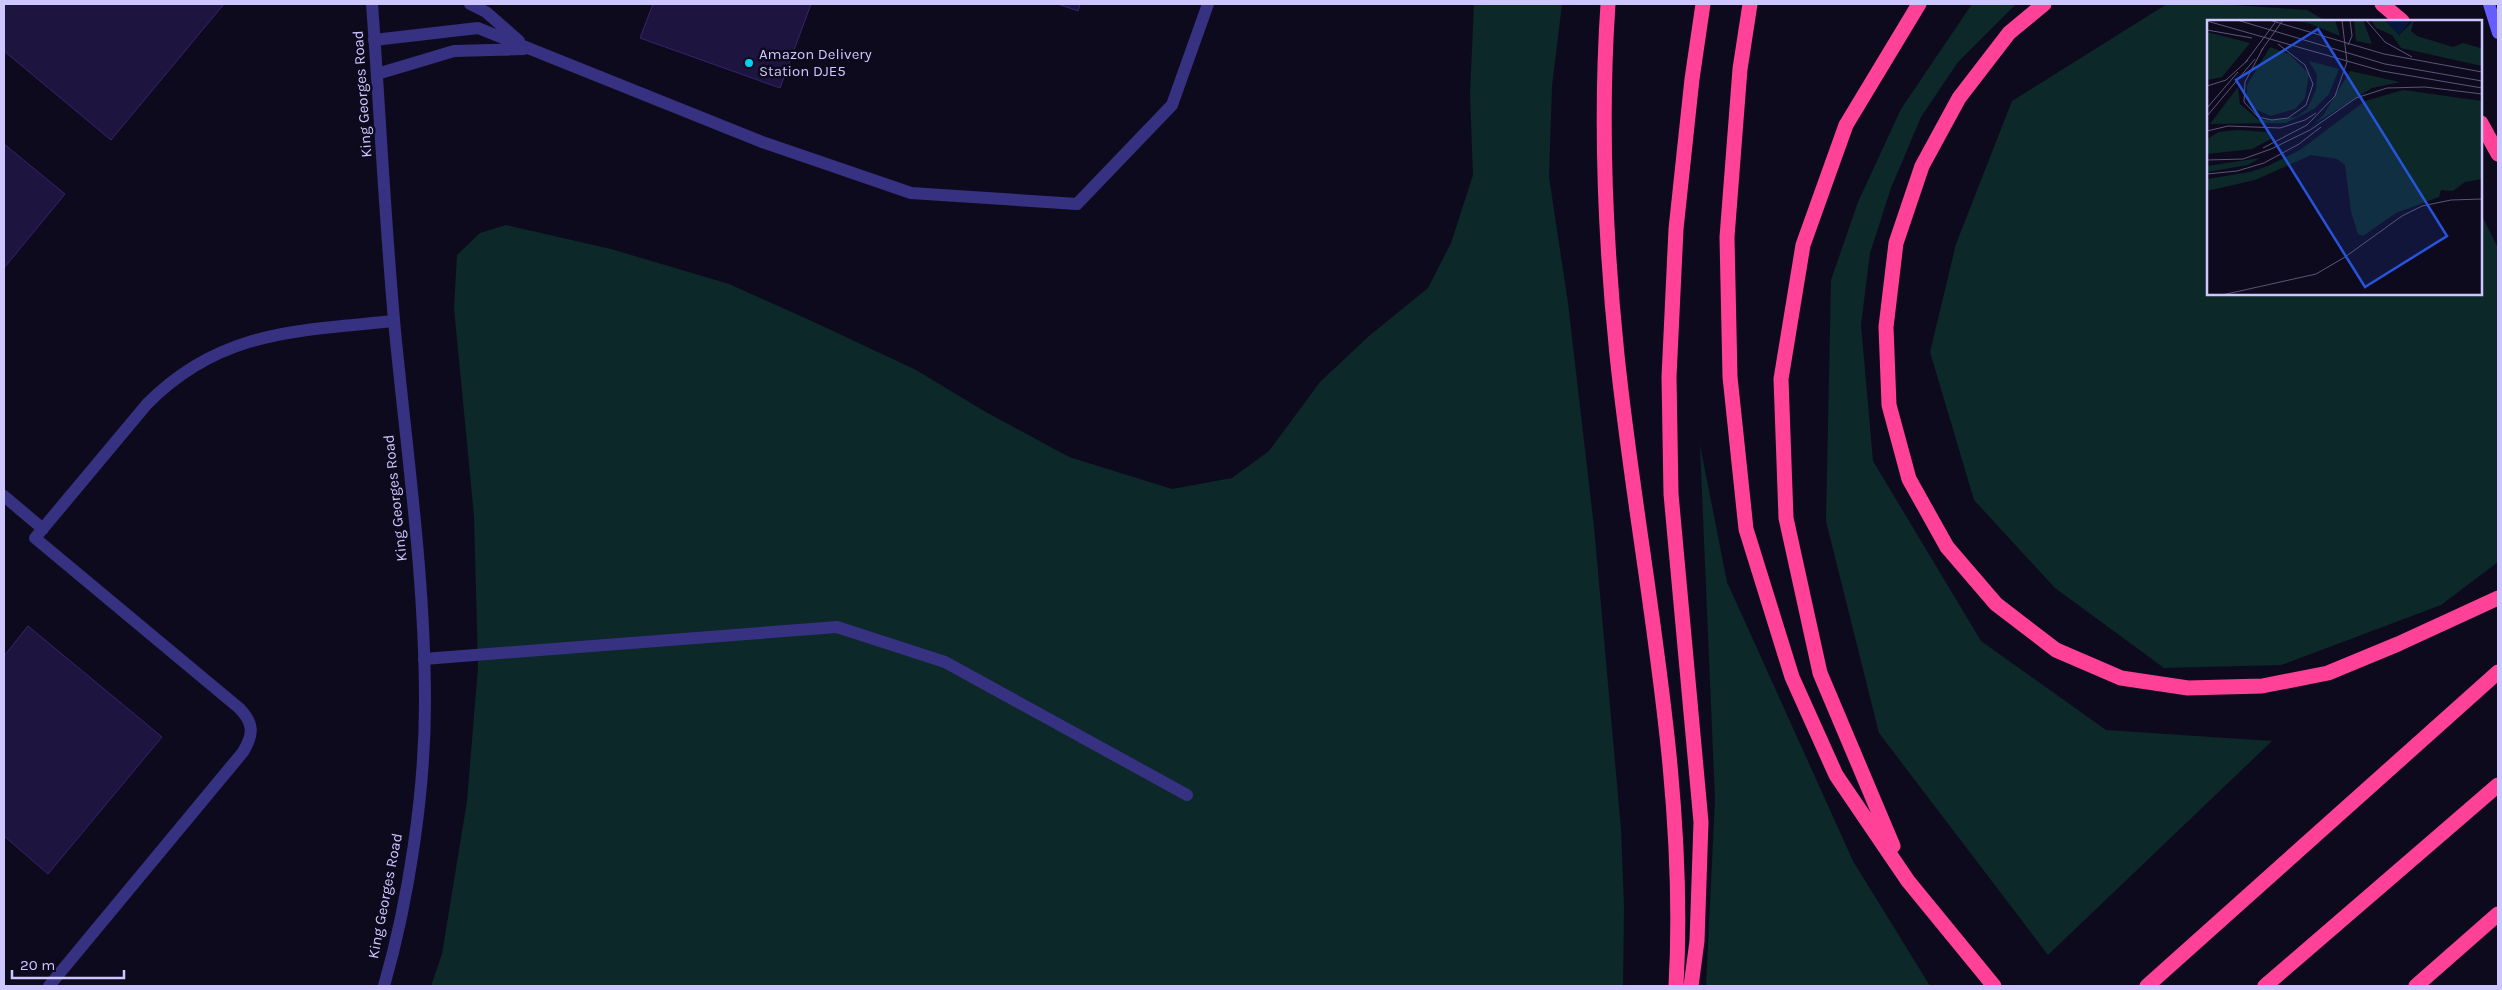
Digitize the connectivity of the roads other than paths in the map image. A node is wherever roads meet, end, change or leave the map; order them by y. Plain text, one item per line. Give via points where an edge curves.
1 (372, 4) edge
2 (470, 4) edge
3 (1208, 4) edge
4 (1608, 4) edge
5 (1703, 4) edge
6 (1750, 4) edge
7 (1919, 4) edge
8 (2044, 4) edge
9 (2382, 4) edge
10 (2489, 4) edge
11 (2401, 20) edge
12 (2498, 32) edge
13 (374, 40) junction
14 (529, 49) junction
15 (377, 74) junction
16 (2482, 125) edge
17 (2498, 154) edge
18 (394, 321) junction
19 (4, 496) edge
20 (43, 529) junction
21 (2498, 598) edge
22 (424, 659) junction
23 (2498, 672) edge
24 (2498, 785) edge
25 (1187, 795) dead end
26 (1908, 881) junction
27 (2498, 914) edge
28 (48, 986) edge
29 (384, 986) edge
30 (1676, 986) edge
31 (1691, 986) edge
32 (1994, 986) edge
33 (2147, 986) edge
34 (2265, 986) edge
35 (2416, 986) edge

1 - 13 street, King Georges Road
2 - 14 street via 486,12
3 - 14 street via 1172,105 1077,204 911,193 762,142
4 - 30 highway via 1604,60 1604,204 1617,356 1665,716 1679,927
5 - 31 highway via 1676,229 1669,377 1671,494 1702,822 1697,941
6 - 26 highway via 1740,69 1727,237 1730,376 1746,529 1792,677 1832,766
7 - 26 highway via 1846,125 1803,245 1781,379 1786,518 1820,673
8 - 21 highway via 2009,33 1960,98 1922,166 1896,243 1886,327 1890,405 1910,479 1947,547 1996,604 2056,650 2122,678 2188,688 2262,686 2328,673
9 - 11 highway
10 - 12 main road
13 - 14 street via 478,28
13 - 15 street, King Georges Road
14 - 15 street via 454,51
15 - 18 street, King Georges Road
16 - 17 highway
18 - 20 street via 266,336 241,343 199,362 147,404
18 - 22 street, King Georges Road
19 - 20 street
20 - 28 street via 35,538 239,708 249,718 252,729 243,752
22 - 25 street via 837,627 944,662
22 - 29 street, King Georges Road via 425,704 419,796 405,887
23 - 33 highway
24 - 34 highway
26 - 32 highway
27 - 35 highway

